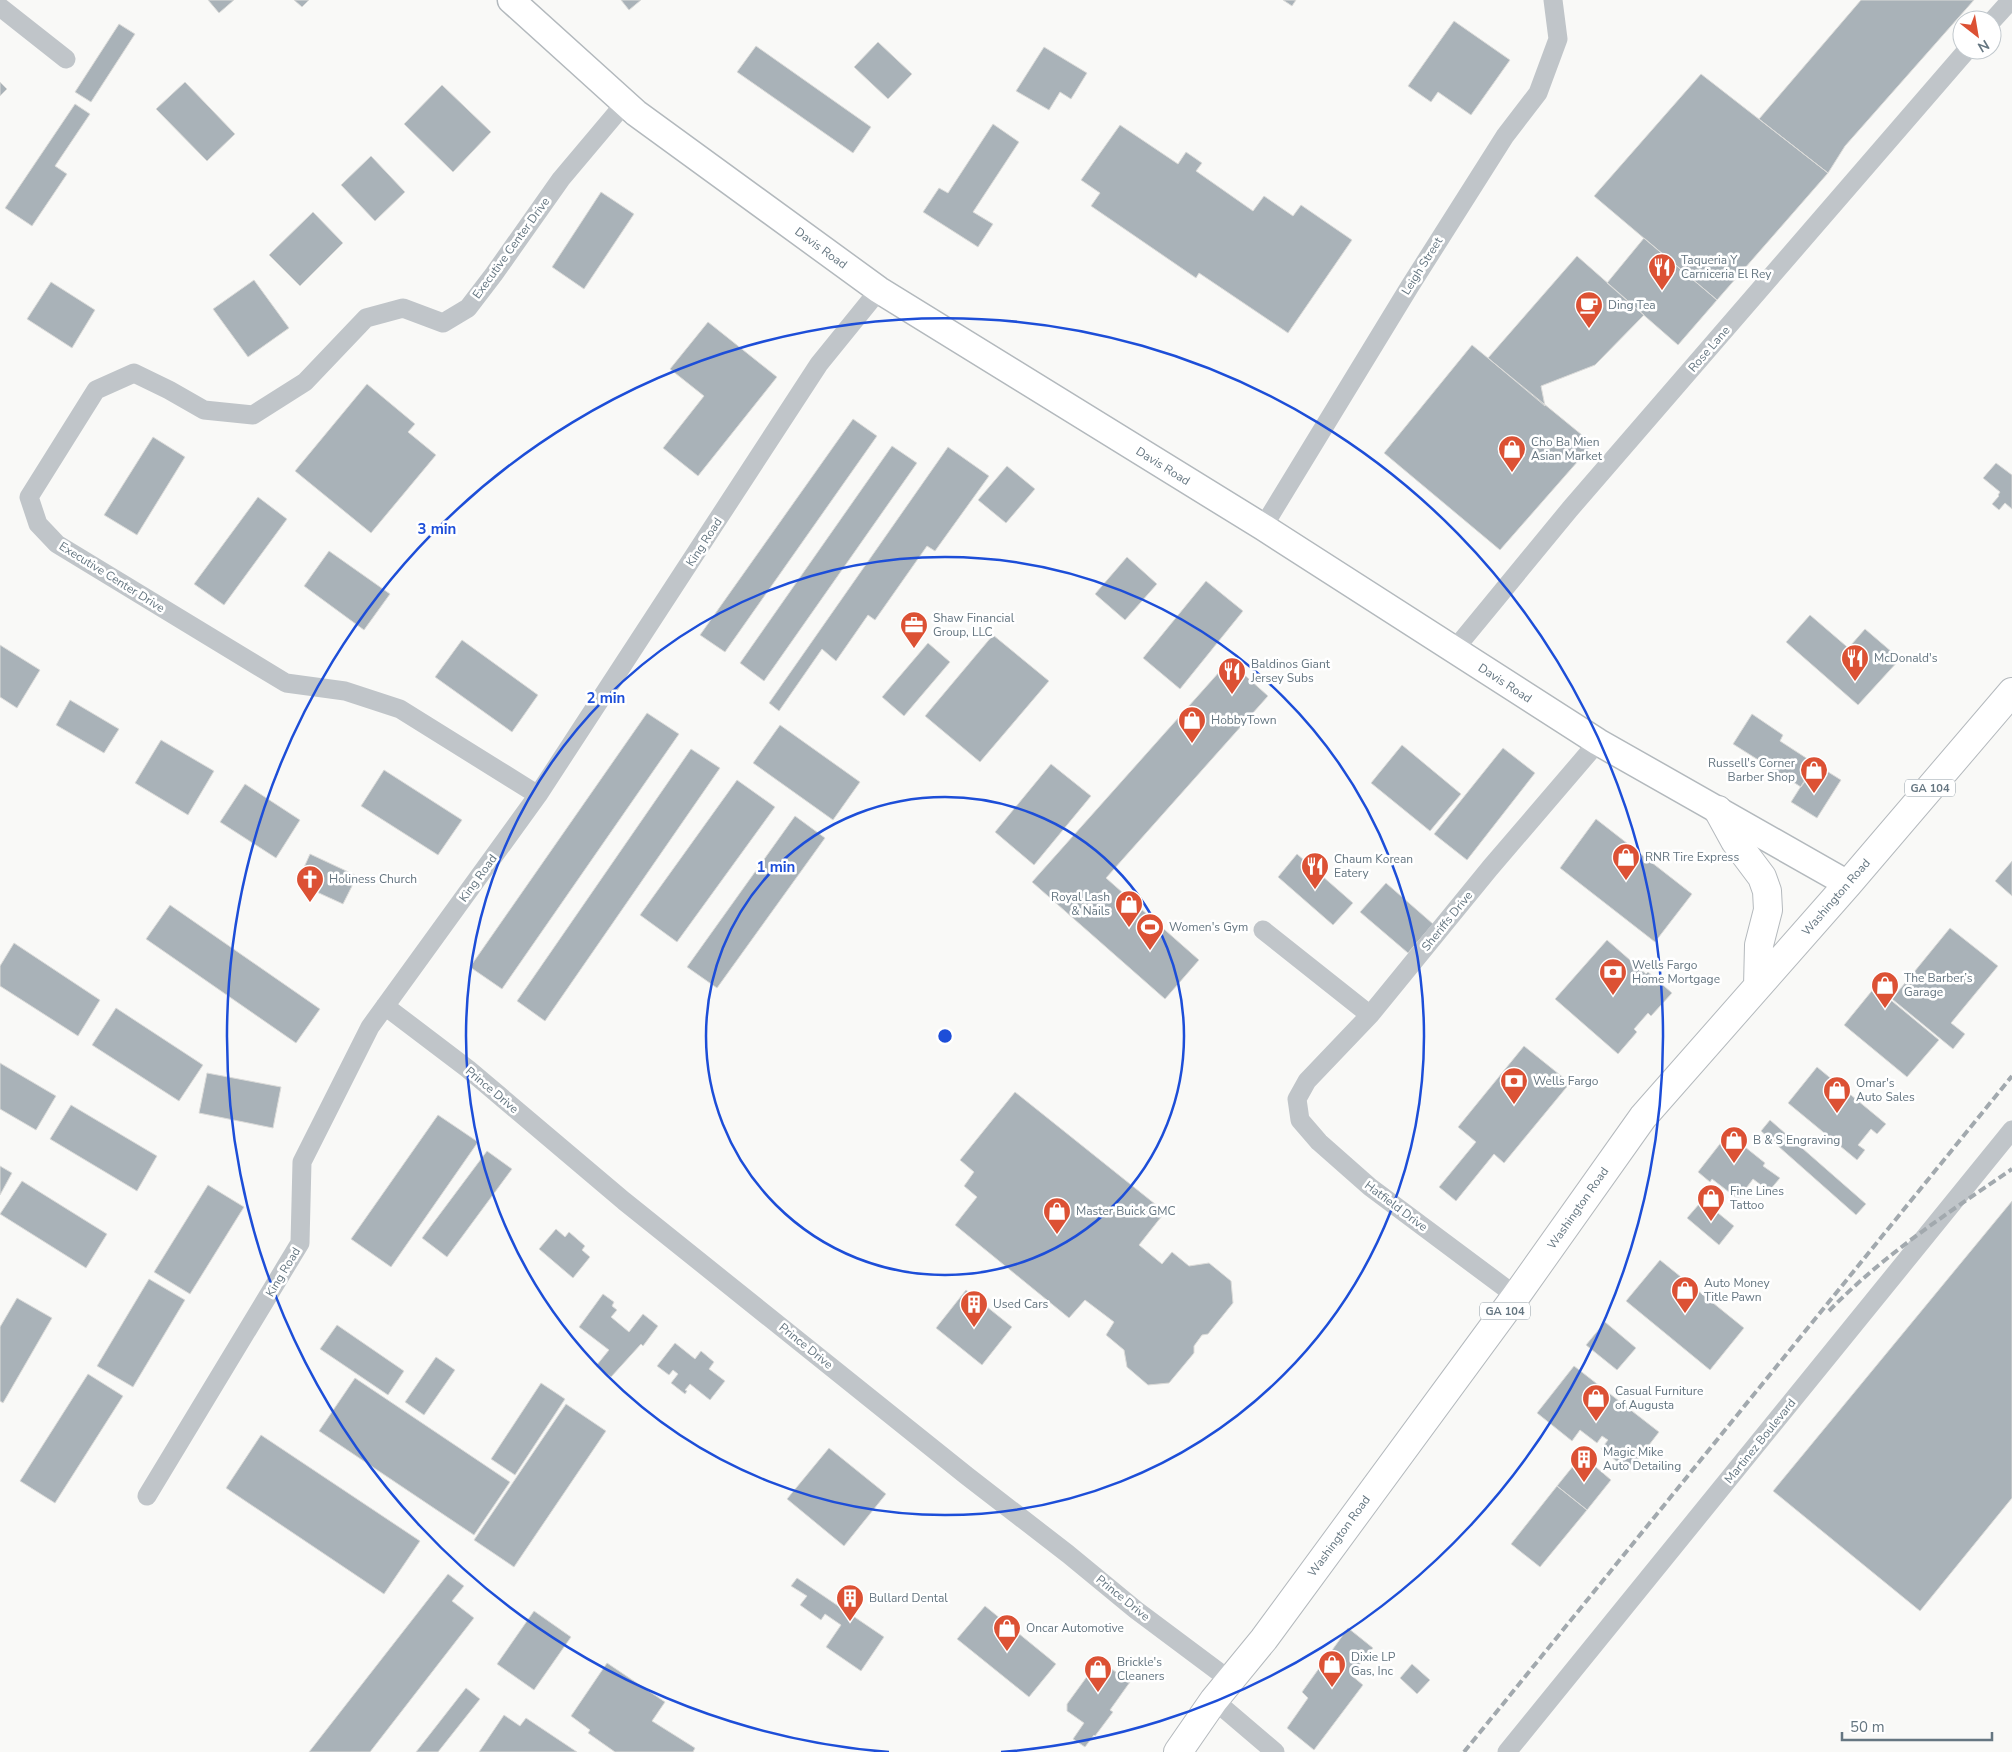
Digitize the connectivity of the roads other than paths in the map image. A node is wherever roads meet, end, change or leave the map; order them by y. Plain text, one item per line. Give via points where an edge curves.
1 (511, 0) edge
2 (1553, 0) edge
3 (2011, 0) edge
4 (0, 6) edge
5 (2002, 10) edge
6 (66, 59) dead end
7 (1959, 60) edge
8 (625, 103) junction
9 (879, 290) junction
10 (1263, 527) junction
11 (1454, 650) junction
12 (2012, 692) edge
13 (1598, 742) junction
14 (538, 795) junction
15 (1718, 810) junction
16 (1848, 884) junction
17 (1263, 930) dead end
18 (1758, 986) junction
19 (385, 1006) junction
20 (1370, 1015) junction
21 (1297, 1099) joint
22 (2012, 1130) edge
23 (1516, 1296) junction
24 (147, 1496) dead end
25 (1222, 1691) junction
26 (1178, 1752) edge
27 (1275, 1752) edge
28 (1507, 1752) edge

1 - 8 main road, Davis Road
2 - 10 street, Leigh Street via 1558,39 1538,93 1505,136
3 - 5 street
4 - 6 street
7 - 11 street, Rose Lane via 1570,509
8 - 9 main road, Davis Road
8 - 14 street, Executive Center Drive via 561,179 468,308 443,323 403,308 366,318 305,382 253,415 204,410 134,373 96,390 29,497 38,524 57,544 286,684 345,691 400,709
9 - 10 main road, Davis Road
9 - 14 street, King Road via 819,364
10 - 11 main road, Davis Road
11 - 13 main road, Davis Road
12 - 16 main road, Washington Road / GA 104
13 - 15 main road, Davis Road
13 - 20 street, Sheriffs Drive
14 - 19 street, King Road
15 - 16 main road, Davis Road
15 - 18 main road via 1735,842 1762,877 1767,890 1768,910 1760,945
16 - 18 main road, Washington Road / GA 104
17 - 20 street
18 - 23 main road, Washington Road / GA 104 via 1643,1117
19 - 24 street, King Road via 370,1027 302,1162 300,1243
19 - 25 street, Prince Drive via 468,1069 624,1201 1068,1554 1136,1610
20 - 21 street, Sheriffs Drive via 1307,1081
21 - 23 street, Hatfield Drive via 1300,1120 1319,1142 1370,1187
22 - 28 street, Martinez Boulevard
23 - 25 main road, Washington Road / GA 104
25 - 26 main road, Washington Road / GA 104
25 - 27 street, Prince Drive

